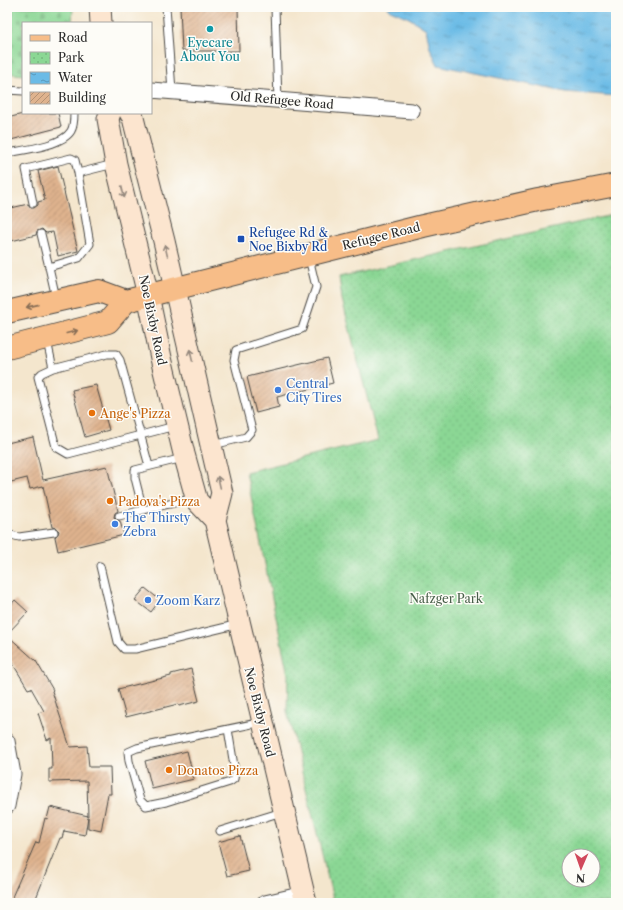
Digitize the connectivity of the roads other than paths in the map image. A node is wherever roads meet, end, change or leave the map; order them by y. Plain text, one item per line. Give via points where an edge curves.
1 (100, 7) edge
2 (166, 7) edge
3 (275, 7) edge
4 (101, 22) edge
5 (7, 90) edge
6 (152, 90) edge
7 (22, 91) edge
8 (172, 91) junction
9 (278, 100) junction
10 (412, 110) dead end
11 (74, 114) edge
12 (110, 114) edge
13 (130, 114) edge
14 (7, 154) edge
15 (116, 164) junction
16 (78, 173) junction
17 (616, 185) edge
18 (34, 203) dead end
19 (41, 234) dead end
20 (308, 254) junction
21 (49, 267) junction
22 (175, 288) junction
23 (148, 295) junction
24 (57, 300) junction
25 (126, 301) junction
26 (7, 312) edge
27 (47, 338) junction
28 (7, 348) edge
29 (53, 368) junction
30 (177, 426) junction
31 (141, 436) junction
32 (211, 446) junction
33 (185, 458) junction
34 (149, 466) junction
35 (196, 498) junction
36 (143, 510) junction
37 (119, 516) dead end
38 (215, 520) junction
39 (54, 532) dead end
40 (7, 534) edge
41 (100, 566) dead end
42 (239, 624) junction
43 (262, 722) junction
44 (228, 729) junction
45 (7, 741) edge
46 (7, 806) edge
47 (284, 811) junction
48 (220, 831) dead end
49 (305, 898) edge
50 (265, 903) edge

1 - 4 street
2 - 8 lane
3 - 9 lane
5 - 7 lane
6 - 8 street, Old Refugee Road
8 - 9 street, Old Refugee Road
9 - 10 street, Old Refugee Road
11 - 14 lane via 70,131 63,138 50,144
12 - 15 street, Noe Bixby Road via 108,119
22 -> 13 street, Noe Bixby Road
15 - 16 lane
15 -> 23 street, Noe Bixby Road
16 - 18 lane via 75,160 71,158 26,168
16 - 21 lane via 90,244 79,258
17 - 20 main road, Refugee Road via 538,200
19 - 21 lane
20 - 22 main road, Refugee Road
20 - 32 lane via 316,287 302,329 236,350 234,360 252,430 246,437
21 - 24 lane
22 - 23 main road, Refugee Road
32 -> 22 street, Noe Bixby Road
23 - 25 main road, Refugee Road
23 - 30 street, Noe Bixby Road
24 - 25 main road via 100,291
24 -> 26 main road
27 -> 25 main road via 108,322
27 - 28 main road
27 - 29 lane
29 - 31 lane via 116,354 120,360
29 - 31 lane via 38,377 56,447 68,454
30 - 31 lane
30 - 33 street, Noe Bixby Road
31 - 34 lane
38 -> 32 street, Noe Bixby Road via 222,494
33 - 34 lane
33 - 35 street, Noe Bixby Road
34 - 36 lane via 136,470 135,478
35 - 36 lane
35 - 38 street, Noe Bixby Road
36 - 37 lane
38 - 42 street, Noe Bixby Road
39 - 40 lane via 19,537
41 - 42 lane via 118,642 124,649 135,650
42 - 43 street, Noe Bixby Road
43 - 44 lane
43 - 47 street, Noe Bixby Road
44 - 44 lane via 128,752 140,800 146,806 230,782 235,772
45 - 46 street via 12,774
47 - 48 lane
47 - 49 street, Noe Bixby Road
49 - 50 street

